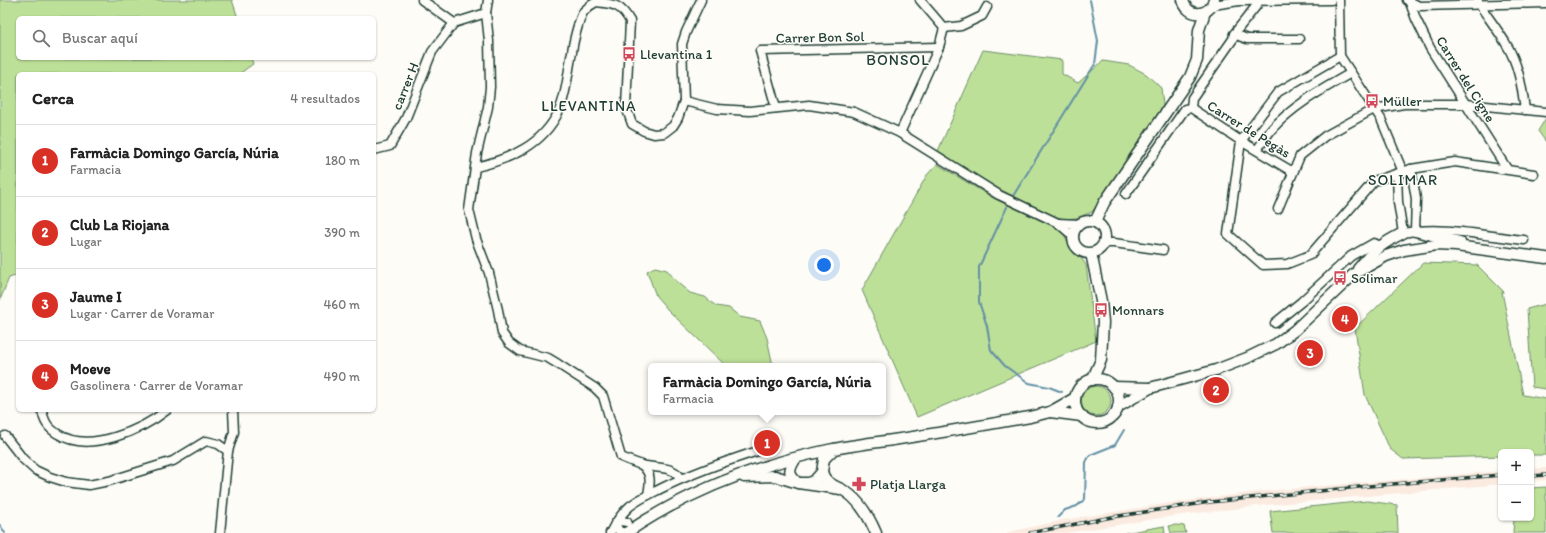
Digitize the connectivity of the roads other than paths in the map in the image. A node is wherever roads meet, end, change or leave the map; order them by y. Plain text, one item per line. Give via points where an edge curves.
1 (422, 0) edge
2 (488, 0) edge
3 (701, 0) edge
4 (920, 0) edge
5 (1183, 0) edge
6 (1332, 0) edge
7 (1339, 0) edge
8 (1408, 0) edge
9 (1258, 1) edge
10 (1286, 1) edge
11 (1214, 2) edge
12 (1478, 2) edge
13 (1546, 3) edge
14 (987, 7) dead end
15 (1190, 11) junction
16 (1205, 12) junction
17 (486, 13) junction
18 (454, 23) junction
19 (944, 28) junction
20 (1199, 30) junction
21 (1234, 34) junction
22 (1299, 39) dead end
23 (939, 47) junction
24 (1340, 56) junction
25 (1351, 73) junction
26 (684, 101) junction
27 (1466, 104) junction
28 (776, 108) junction
29 (1192, 108) junction
30 (1374, 109) junction
31 (1525, 110) junction
32 (1546, 112) edge
33 (900, 133) junction
34 (1241, 141) junction
35 (376, 150) edge
36 (1257, 150) junction
37 (476, 167) junction
38 (1507, 169) junction
39 (1294, 172) junction
40 (1404, 172) junction
41 (1534, 174) dead end
42 (1126, 194) dead end
43 (1278, 209) dead end
44 (1094, 222) junction
45 (1058, 223) junction
46 (1079, 224) junction
47 (1415, 231) junction
48 (1403, 233) junction
49 (1072, 235) junction
50 (1524, 240) dead end
51 (1104, 243) junction
52 (1380, 246) junction
53 (1465, 248) junction
54 (1163, 250) dead end
55 (1091, 253) junction
56 (1546, 258) edge
57 (1354, 274) junction
58 (1275, 323) dead end
59 (1101, 360) junction
60 (1092, 380) junction
61 (1110, 384) junction
62 (1150, 388) junction
63 (1076, 398) junction
64 (1118, 407) junction
65 (43, 412) edge
66 (164, 412) edge
67 (233, 412) edge
68 (1050, 412) junction
69 (1082, 416) junction
70 (5, 436) dead end
71 (834, 449) junction
72 (760, 450) dead end
73 (228, 451) junction
74 (796, 458) junction
75 (643, 466) junction
76 (822, 472) junction
77 (681, 478) junction
78 (732, 478) junction
79 (798, 483) junction
80 (841, 489) junction
81 (648, 495) junction
82 (625, 510) junction
83 (631, 524) junction
84 (220, 533) edge
85 (610, 533) edge
86 (626, 533) edge
87 (876, 533) edge

1 - 18 street
2 - 17 street
3 - 26 street via 682,44
4 - 19 street
5 - 15 street
6 - 10 street
7 - 24 street
8 - 12 street via 1419,6
8 - 27 street, Carrer del Cigne via 1430,48
9 - 10 street
9 - 11 street
9 - 21 street
11 - 16 street
12 - 13 street
12 - 31 street via 1506,43 1514,61 1520,76
14 - 19 street via 982,16 975,20 961,26
15 - 16 street
15 - 20 street
16 - 20 street
17 - 18 street
17 - 37 street via 490,87
18 - 35 street, carrer H via 432,52 406,118 390,146
19 - 23 street
20 - 44 street via 1197,60 1190,78 1104,203
21 - 22 street via 1247,39
21 - 29 street via 1192,98
23 - 28 street, Carrer Bon Sol via 760,51
23 - 33 street
24 - 25 street
24 - 34 street via 1278,92
25 - 30 street
25 - 36 street via 1290,113 1272,130
26 - 28 street via 743,111
26 - 37 street via 673,126 664,133 644,132 632,124 626,107 630,21 624,11 615,5 596,2 584,11 574,42 566,87 559,110 550,127 513,156
27 - 30 street via 1404,104
27 - 31 street
27 - 38 street, Carrer del Cigne
28 - 33 street via 809,105 854,112
29 - 34 street, Carrer de Pegàs
29 - 42 street via 1185,108
30 - 39 street via 1325,136 1300,156
30 - 40 street via 1381,119
31 - 32 street
33 - 45 street via 999,195
34 - 36 street, Carrer de Pegàs
34 - 40 street via 1228,234 1263,265 1287,264 1310,255 1374,181
36 - 39 street, Carrer de Pegàs
37 - 75 street via 470,210 502,333 520,351 548,358 603,396 621,457
38 - 40 street via 1454,162
38 - 41 street
39 - 43 street
40 - 47 street via 1416,199
40 - 48 street via 1398,202
44 - 46 street
44 - 51 street via 1103,228
45 - 46 street
45 - 49 street
46 - 49 street
47 - 48 street
47 - 50 street via 1436,230
47 - 53 street via 1459,241
48 - 52 street
49 - 55 street via 1077,249
51 - 54 street
51 - 55 street via 1099,250
52 - 57 street via 1367,257
52 - 58 street via 1374,243 1351,256
53 - 56 street
53 - 57 street via 1436,245 1404,250 1386,256
55 - 59 street via 1103,322
57 - 62 street via 1295,330 1276,344 1216,370
59 - 60 street
59 - 61 street
60 - 61 street via 1100,379
60 - 63 street via 1078,389
61 - 62 street
61 - 64 street via 1118,393
62 - 64 street
63 - 68 street
63 - 69 street via 1076,406
64 - 69 street via 1114,415 1101,422 1088,420
65 - 66 street via 51,430 78,442 112,438 141,427
67 - 73 street via 234,432
68 - 69 street
68 - 71 street via 986,425
70 - 73 street via 35,470 76,484 98,484 173,461 206,441 218,444
71 - 74 street
71 - 76 street via 824,458
72 - 77 street
73 - 84 street
74 - 78 street
74 - 79 street via 790,472
75 - 77 street via 673,470
75 - 81 street via 651,480
76 - 79 street via 814,482
76 - 80 street via 828,483
77 - 81 street
78 - 79 street via 775,476
78 - 83 street
79 - 80 street
80 - 87 street via 858,503
81 - 82 street
82 - 83 street via 625,520
82 - 85 street
83 - 86 street
83 - 86 street via 621,521 615,524 619,531

